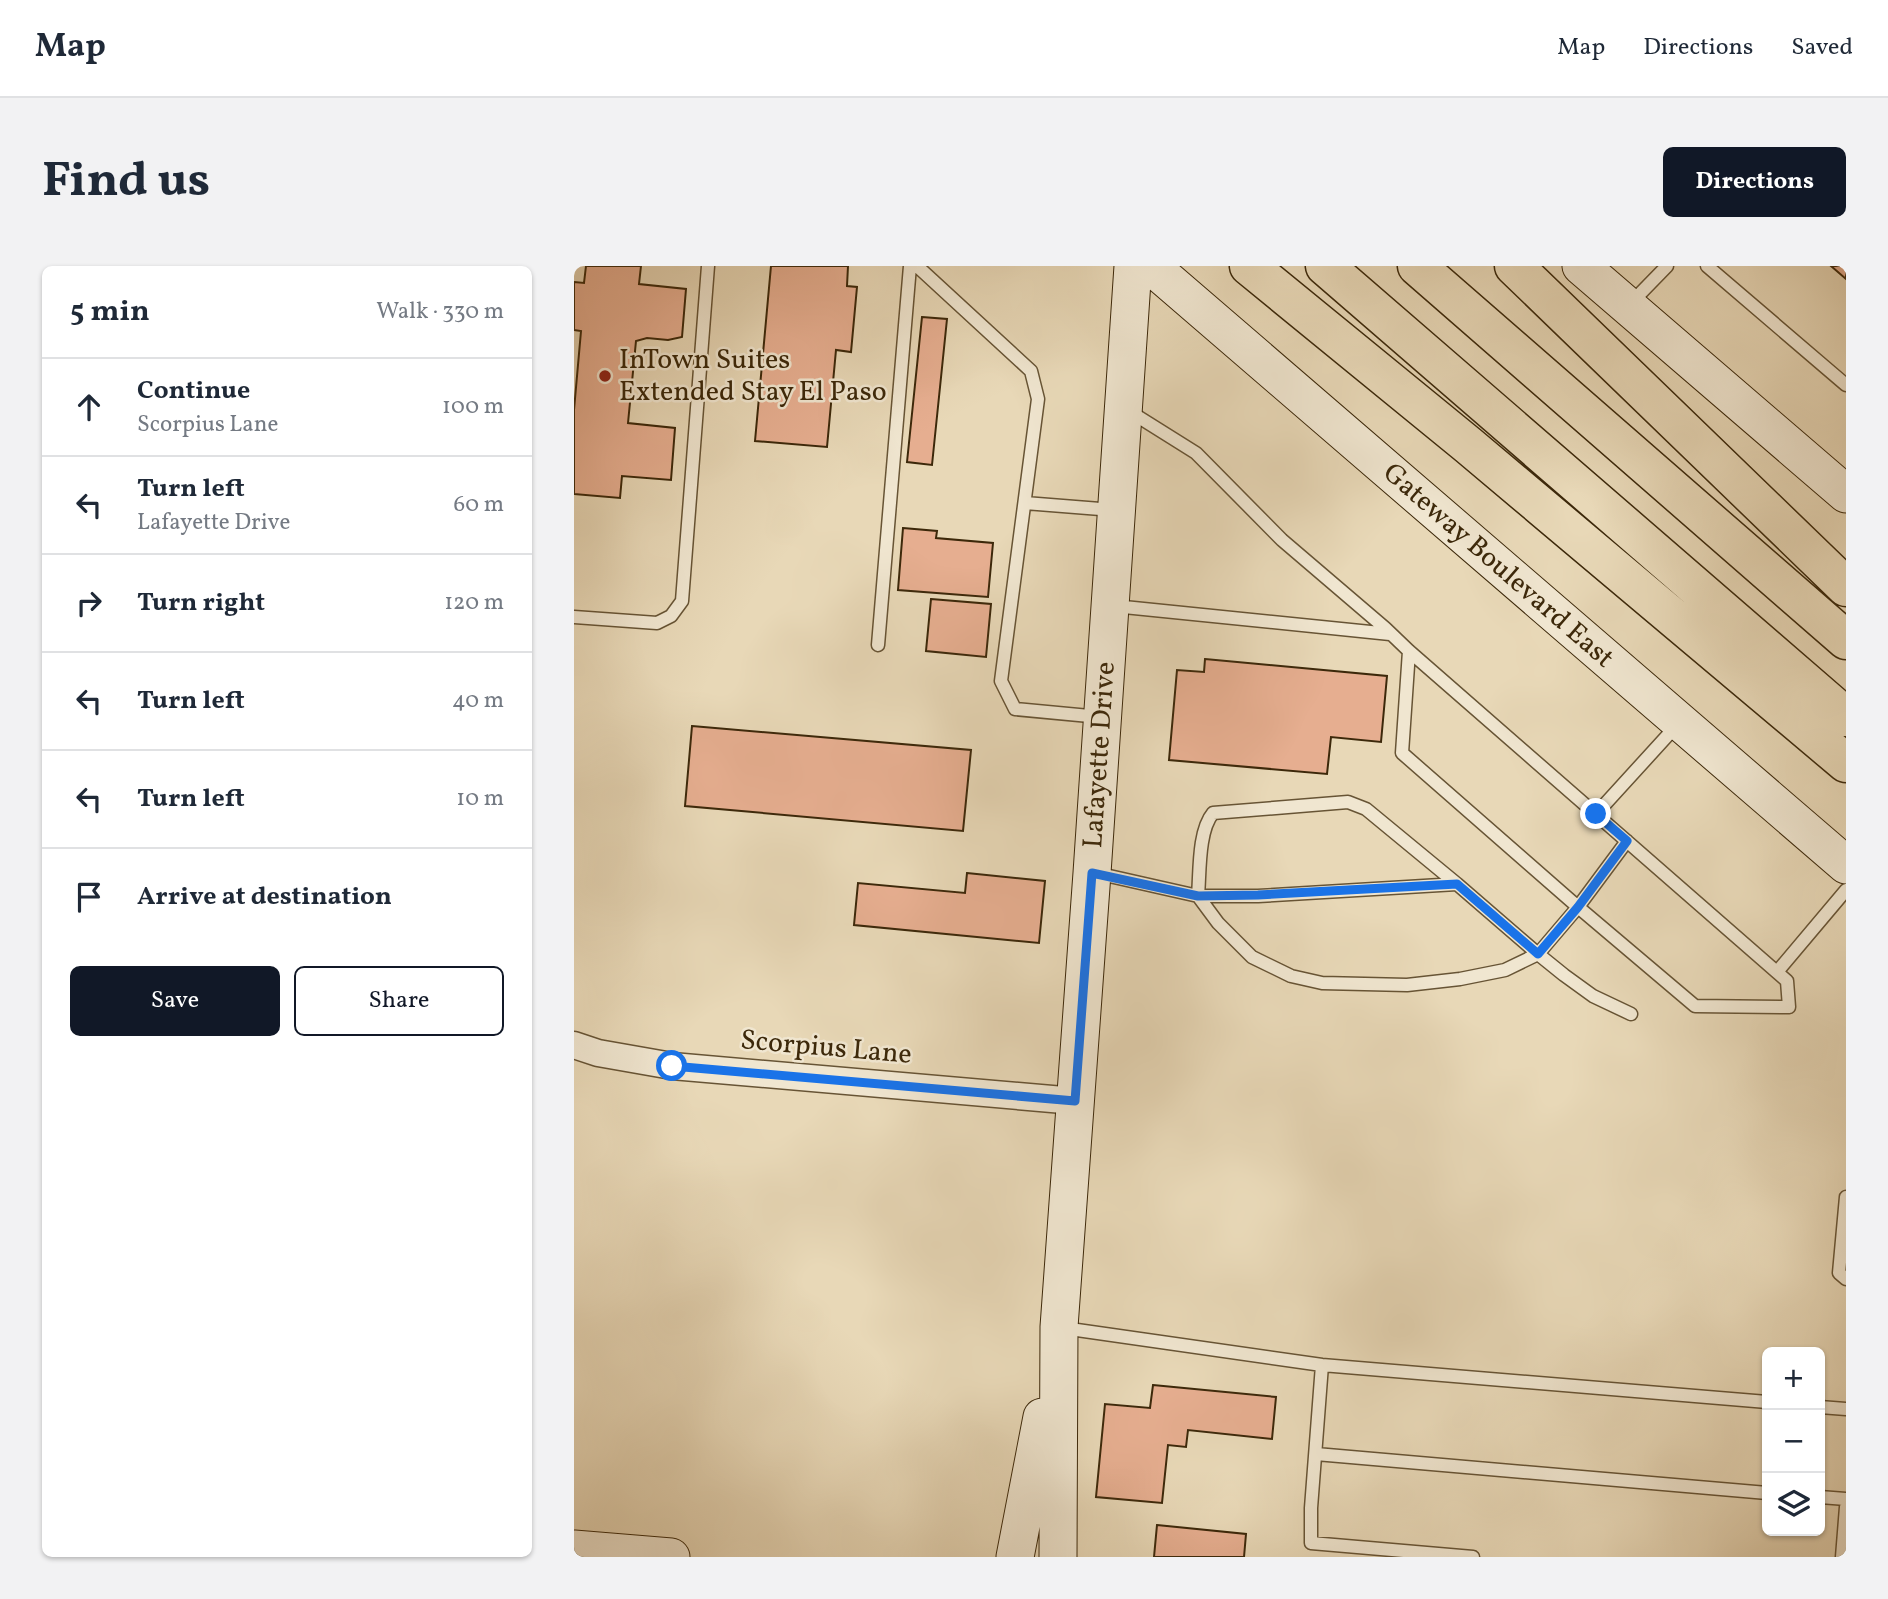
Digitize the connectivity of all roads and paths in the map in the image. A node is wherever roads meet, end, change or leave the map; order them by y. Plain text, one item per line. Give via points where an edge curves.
1 (708, 266) edge
2 (910, 266) edge
3 (917, 266) edge
4 (1133, 266) edge
5 (1151, 266) edge
6 (1249, 266) edge
7 (1325, 266) edge
8 (1417, 266) edge
9 (1514, 266) edge
10 (1581, 266) edge
11 (1667, 266) edge
12 (1707, 266) edge
13 (1627, 306) junction
14 (1845, 380) edge
15 (1123, 407) junction
16 (1846, 494) edge
17 (1025, 503) junction
18 (1116, 510) junction
19 (1846, 587) edge
20 (1110, 606) junction
21 (574, 617) edge
22 (1390, 634) junction
23 (1846, 639) edge
24 (878, 645) dead end
25 (1409, 651) junction
26 (1102, 718) junction
27 (1846, 718) edge
28 (1680, 722) junction
29 (1846, 763) edge
30 (1596, 814) junction
31 (1627, 841) junction
32 (1846, 865) edge
33 (1092, 873) junction
34 (1457, 884) junction
35 (1846, 890) edge
36 (1198, 896) junction
37 (1578, 907) junction
38 (1538, 954) junction
39 (1777, 972) junction
40 (1631, 1014) dead end
41 (574, 1045) edge
42 (1075, 1101) junction
43 (1846, 1197) edge
44 (1846, 1279) edge
45 (1059, 1327) junction
46 (1322, 1365) junction
47 (1762, 1402) edge
48 (1825, 1407) edge
49 (1846, 1409) edge
50 (1316, 1454) junction
51 (1762, 1493) edge
52 (1825, 1497) edge
53 (1846, 1499) edge
54 (1846, 1507) edge
55 (1311, 1543) junction
56 (574, 1549) edge
57 (671, 1557) edge
58 (1015, 1557) edge
59 (1058, 1557) edge
60 (1310, 1557) edge
61 (1473, 1557) edge
62 (1842, 1557) edge

1 - 21 lane via 682,601 671,616 657,623
2 - 24 lane
3 - 17 lane via 1031,371 1038,399
4 - 15 street, Lafayette Drive
5 - 28 street, Gateway Boulevard East
6 - 29 highway
7 - 27 highway
8 - 23 highway
9 - 19 highway
10 - 13 street
11 - 13 lane
12 - 14 lane
13 - 16 street
15 - 18 street, Lafayette Drive
15 - 22 lane via 1196,453 1282,540
17 - 18 lane
17 - 26 lane via 1001,681 1015,709
18 - 20 street, Lafayette Drive
20 - 22 lane
20 - 26 street, Lafayette Drive
22 - 25 lane
25 - 30 lane
25 - 37 lane via 1402,753
26 - 33 street, Lafayette Drive
28 - 30 lane
28 - 32 street, Gateway Boulevard East
30 - 31 lane
31 - 37 lane
31 - 39 lane
33 - 36 lane
33 - 42 street, Lafayette Drive
34 - 36 lane
34 - 36 lane via 1366,809 1348,802 1213,813 1207,820
34 - 38 lane
35 - 39 lane
36 - 38 lane via 1252,957 1291,976 1322,983 1407,985 1460,979 1505,970
37 - 38 lane
37 - 39 lane via 1695,1006 1789,1007 1787,981
38 - 40 lane via 1593,996
41 - 42 street, Scorpius Lane via 672,1066
42 - 45 street, Lafayette Drive
43 - 44 lane via 1839,1273
45 - 46 lane
45 - 58 street, Lafayette Drive
45 - 59 street, Lafayette Drive
46 - 47 lane
46 - 50 lane
48 - 49 lane
50 - 51 lane
50 - 55 lane
52 - 53 lane
54 - 62 lane
55 - 60 lane
55 - 61 lane
56 - 57 street

